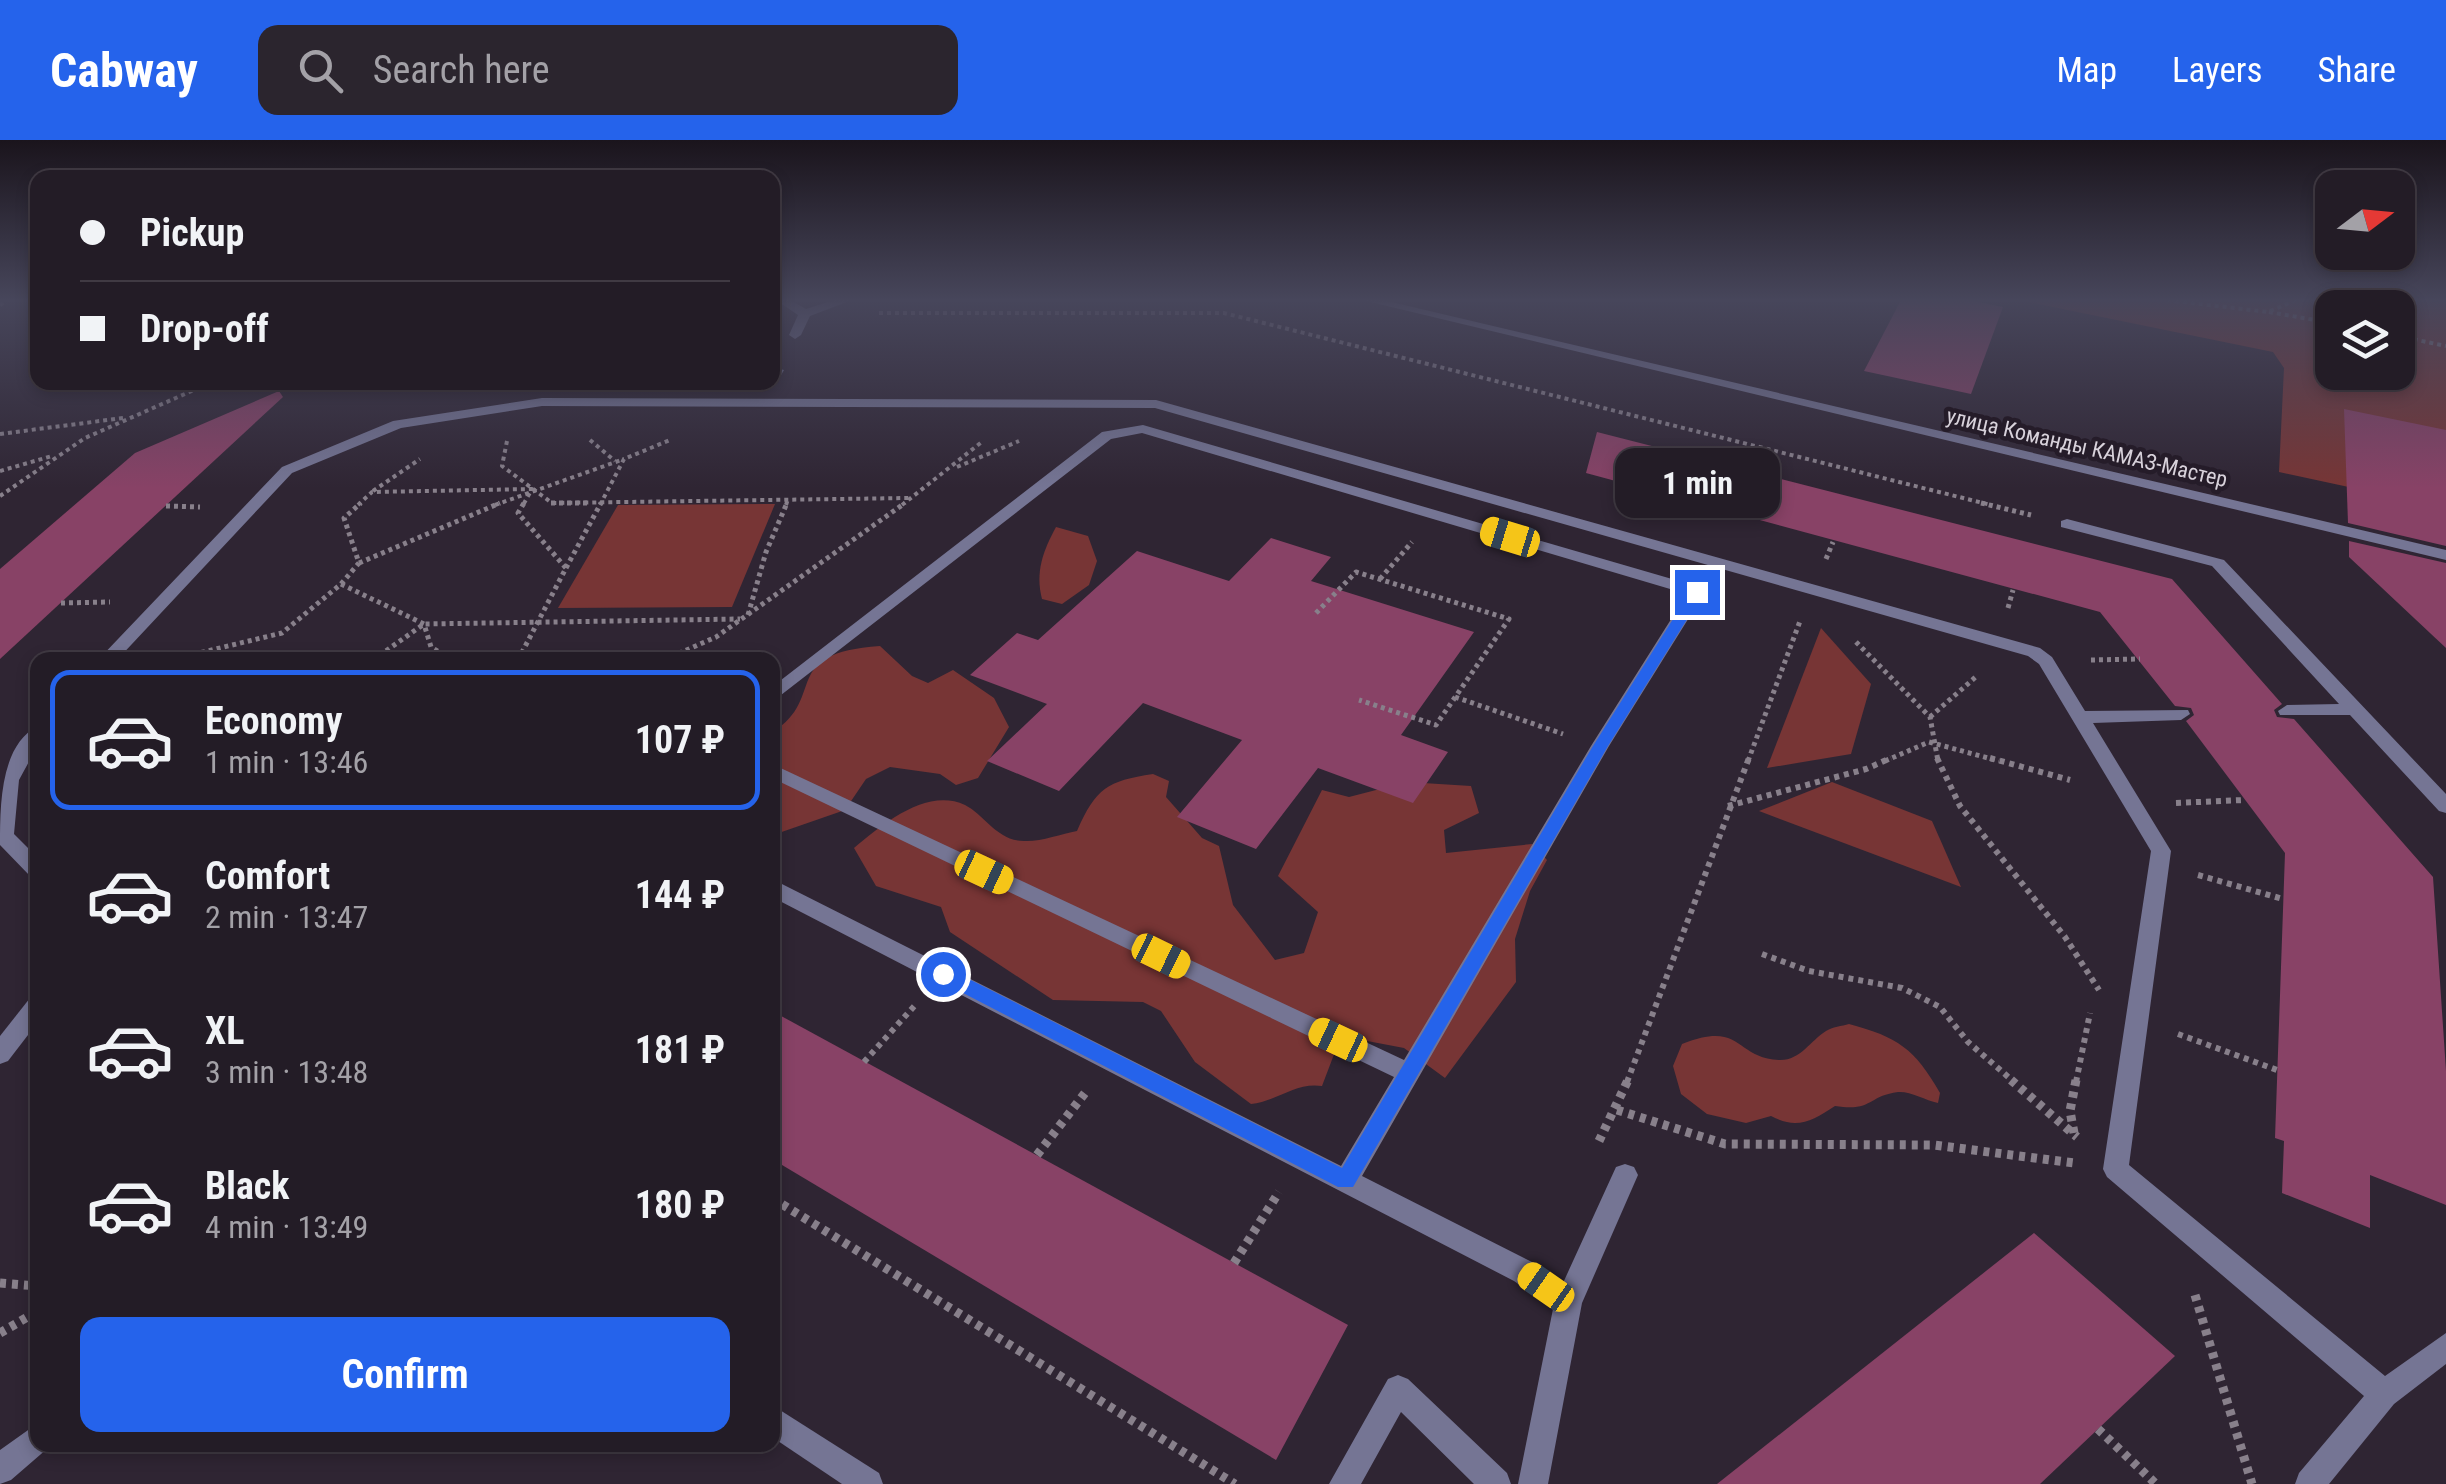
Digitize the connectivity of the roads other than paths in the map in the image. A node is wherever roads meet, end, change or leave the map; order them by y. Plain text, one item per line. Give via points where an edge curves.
1 (1633, 363) edge
2 (768, 390) edge
3 (761, 403) junction
4 (2067, 524) road end
5 (2446, 555) edge
6 (115, 652) edge
7 (780, 690) edge
8 (2358, 709) junction
9 (2287, 711) dead end
10 (2181, 714) dead end
11 (2079, 717) junction
12 (30, 740) edge
13 (780, 774) edge
14 (2446, 806) edge
15 (30, 864) edge
16 (780, 892) edge
17 (30, 1015) edge
18 (0, 1054) edge
19 (1408, 1074) junction
20 (1625, 1176) dead end
21 (1346, 1181) junction
22 (1568, 1303) junction
23 (2446, 1347) edge
24 (2384, 1394) junction
25 (780, 1424) edge
26 (30, 1445) edge
27 (0, 1470) edge
28 (868, 1484) edge
29 (1344, 1484) edge
30 (1496, 1484) edge
31 (1533, 1484) edge
32 (2310, 1484) edge

1 - 5 street, улица Команды КАМАЗ-Мастер
2 - 3 street
3 - 6 street via 516,403 398,424 287,470
3 - 11 street via 1156,404 2034,652
4 - 8 street via 2218,562
7 - 19 street via 1106,435 1144,429 1697,592
8 - 9 street
8 - 14 street
10 - 11 street
11 - 24 street via 2161,852 2116,1169
12 - 15 street via 16,754 4,801 4,836
13 - 19 street
16 - 21 street
17 - 18 street
19 - 21 street
20 - 22 street
21 - 22 street via 1524,1272
22 - 31 street
23 - 24 street
24 - 32 street
25 - 28 street
26 - 27 street
29 - 30 street via 1398,1389

